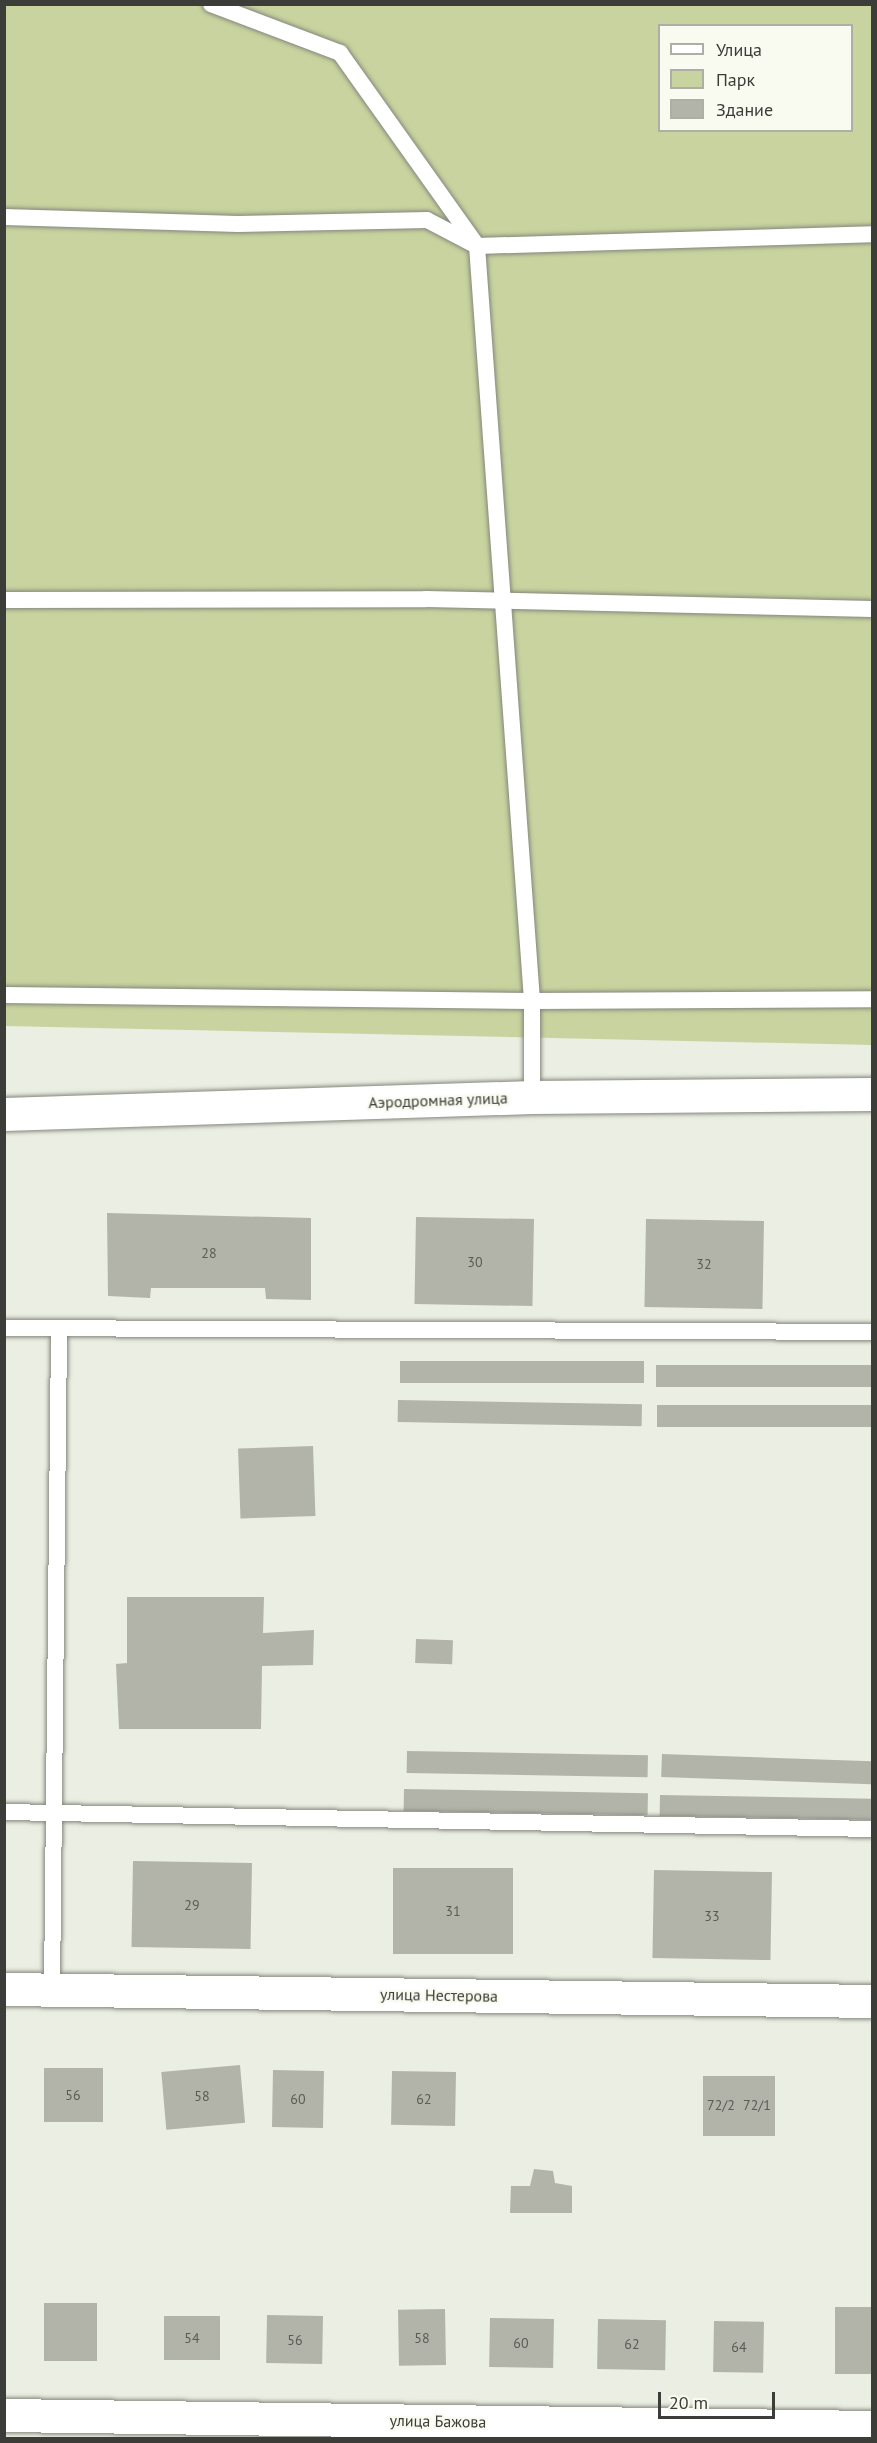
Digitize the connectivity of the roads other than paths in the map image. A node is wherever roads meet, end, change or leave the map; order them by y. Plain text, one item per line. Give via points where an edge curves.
1 (212, 4) edge
2 (4, 217) edge
3 (873, 234) edge
4 (477, 246) junction
5 (4, 600) edge
6 (503, 600) junction
7 (873, 609) edge
8 (4, 995) edge
9 (873, 999) edge
10 (532, 1001) junction
11 (873, 1094) edge
12 (532, 1097) junction
13 (4, 1114) edge
14 (4, 1328) edge
15 (59, 1328) junction
16 (873, 1332) edge
17 (4, 1812) edge
18 (55, 1813) junction
19 (873, 1829) edge
20 (4, 1989) edge
21 (52, 1990) junction
22 (873, 2001) edge
23 (4, 2415) edge
24 (873, 2427) edge

1 - 4 lane via 340,53
2 - 4 lane via 238,224 427,220
3 - 4 lane
4 - 6 lane
5 - 6 lane
6 - 7 lane
6 - 10 lane
8 - 10 lane
9 - 10 lane
10 - 12 lane
11 - 12 street, Аэродромная улица
12 - 13 street, Аэродромная улица
14 - 15 lane
15 - 16 lane
15 - 18 lane
17 - 18 lane
18 - 19 lane
18 - 21 lane
20 - 21 street, улица Нестерова
21 - 22 street, улица Нестерова
23 - 24 street, улица Бажова

